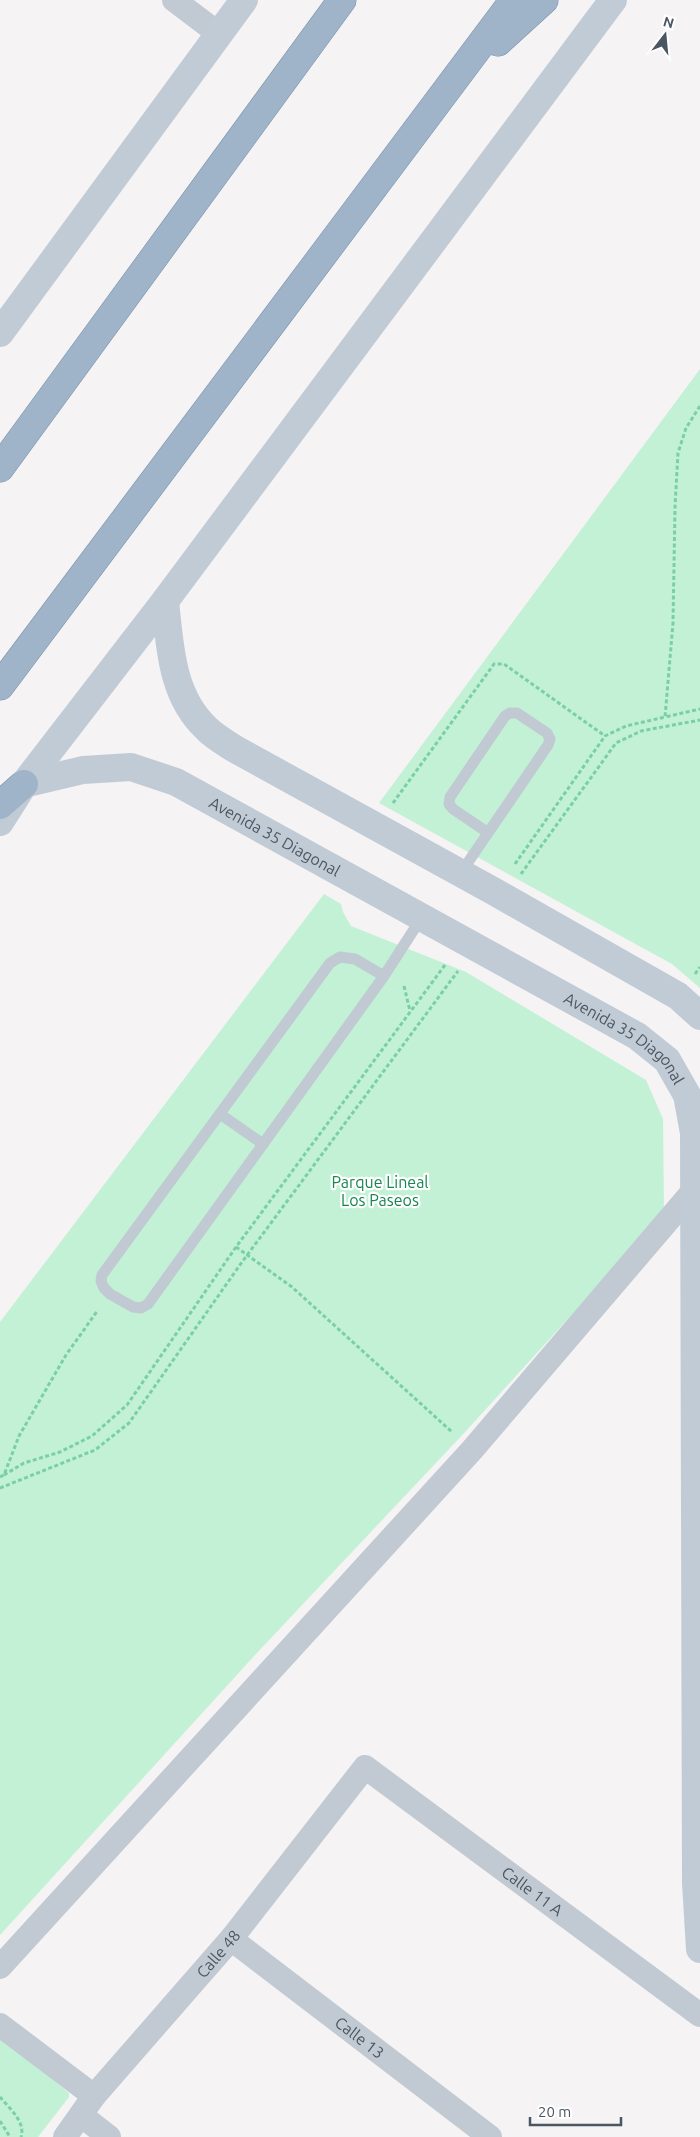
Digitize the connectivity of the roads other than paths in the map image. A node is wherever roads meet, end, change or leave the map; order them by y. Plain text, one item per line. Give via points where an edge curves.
1 (174, 0) edge
2 (244, 0) edge
3 (342, 0) edge
4 (514, 0) edge
5 (544, 0) edge
6 (613, 0) edge
7 (219, 34) junction
8 (448, 89) junction
9 (2, 328) edge
10 (0, 468) edge
11 (164, 601) junction
12 (0, 686) edge
13 (24, 784) junction
14 (0, 804) edge
15 (0, 822) edge
16 (487, 832) junction
17 (460, 874) junction
18 (422, 917) junction
19 (384, 976) junction
20 (700, 1016) edge
21 (220, 1114) junction
22 (263, 1144) junction
23 (694, 1190) junction
24 (365, 1767) joint
25 (231, 1938) junction
26 (700, 1949) edge
27 (0, 1967) edge
28 (700, 2015) edge
29 (0, 2025) edge
30 (94, 2096) junction
31 (82, 2116) junction
32 (65, 2137) edge
33 (109, 2137) edge
34 (490, 2137) edge

1 - 7 street
2 - 7 main road
3 - 10 highway
4 - 8 highway
5 - 8 highway
6 - 11 main road
7 - 9 main road
8 - 12 highway
11 - 13 main road
11 - 17 main road via 172,664 183,698 206,728 235,749
13 - 14 highway
13 - 15 main road
13 - 18 main road, Avenida 35 Diagonal via 83,770 131,767 176,782
16 - 16 lane via 550,739 547,732 517,713 510,712 505,716 450,797 449,804 453,809
16 - 17 lane
17 - 20 main road via 678,996
18 - 19 lane
18 - 23 main road, Avenida 35 Diagonal via 637,1036 667,1060 687,1095 694,1133
19 - 21 lane via 355,959 340,957 330,963
19 - 22 lane
21 - 22 lane
21 - 22 lane via 102,1275 101,1281 110,1294 133,1307 142,1308 148,1304
23 - 26 main road, Avenida 35 Diagonal via 696,1883
23 - 27 street via 472,1450
24 - 25 street, Calle 48
24 - 28 street, Calle 11 A
25 - 30 street, Calle 48
25 - 34 street, Calle 13
29 - 30 street
30 - 31 street, Calle 48
31 - 32 street, Calle 48
31 - 33 street

